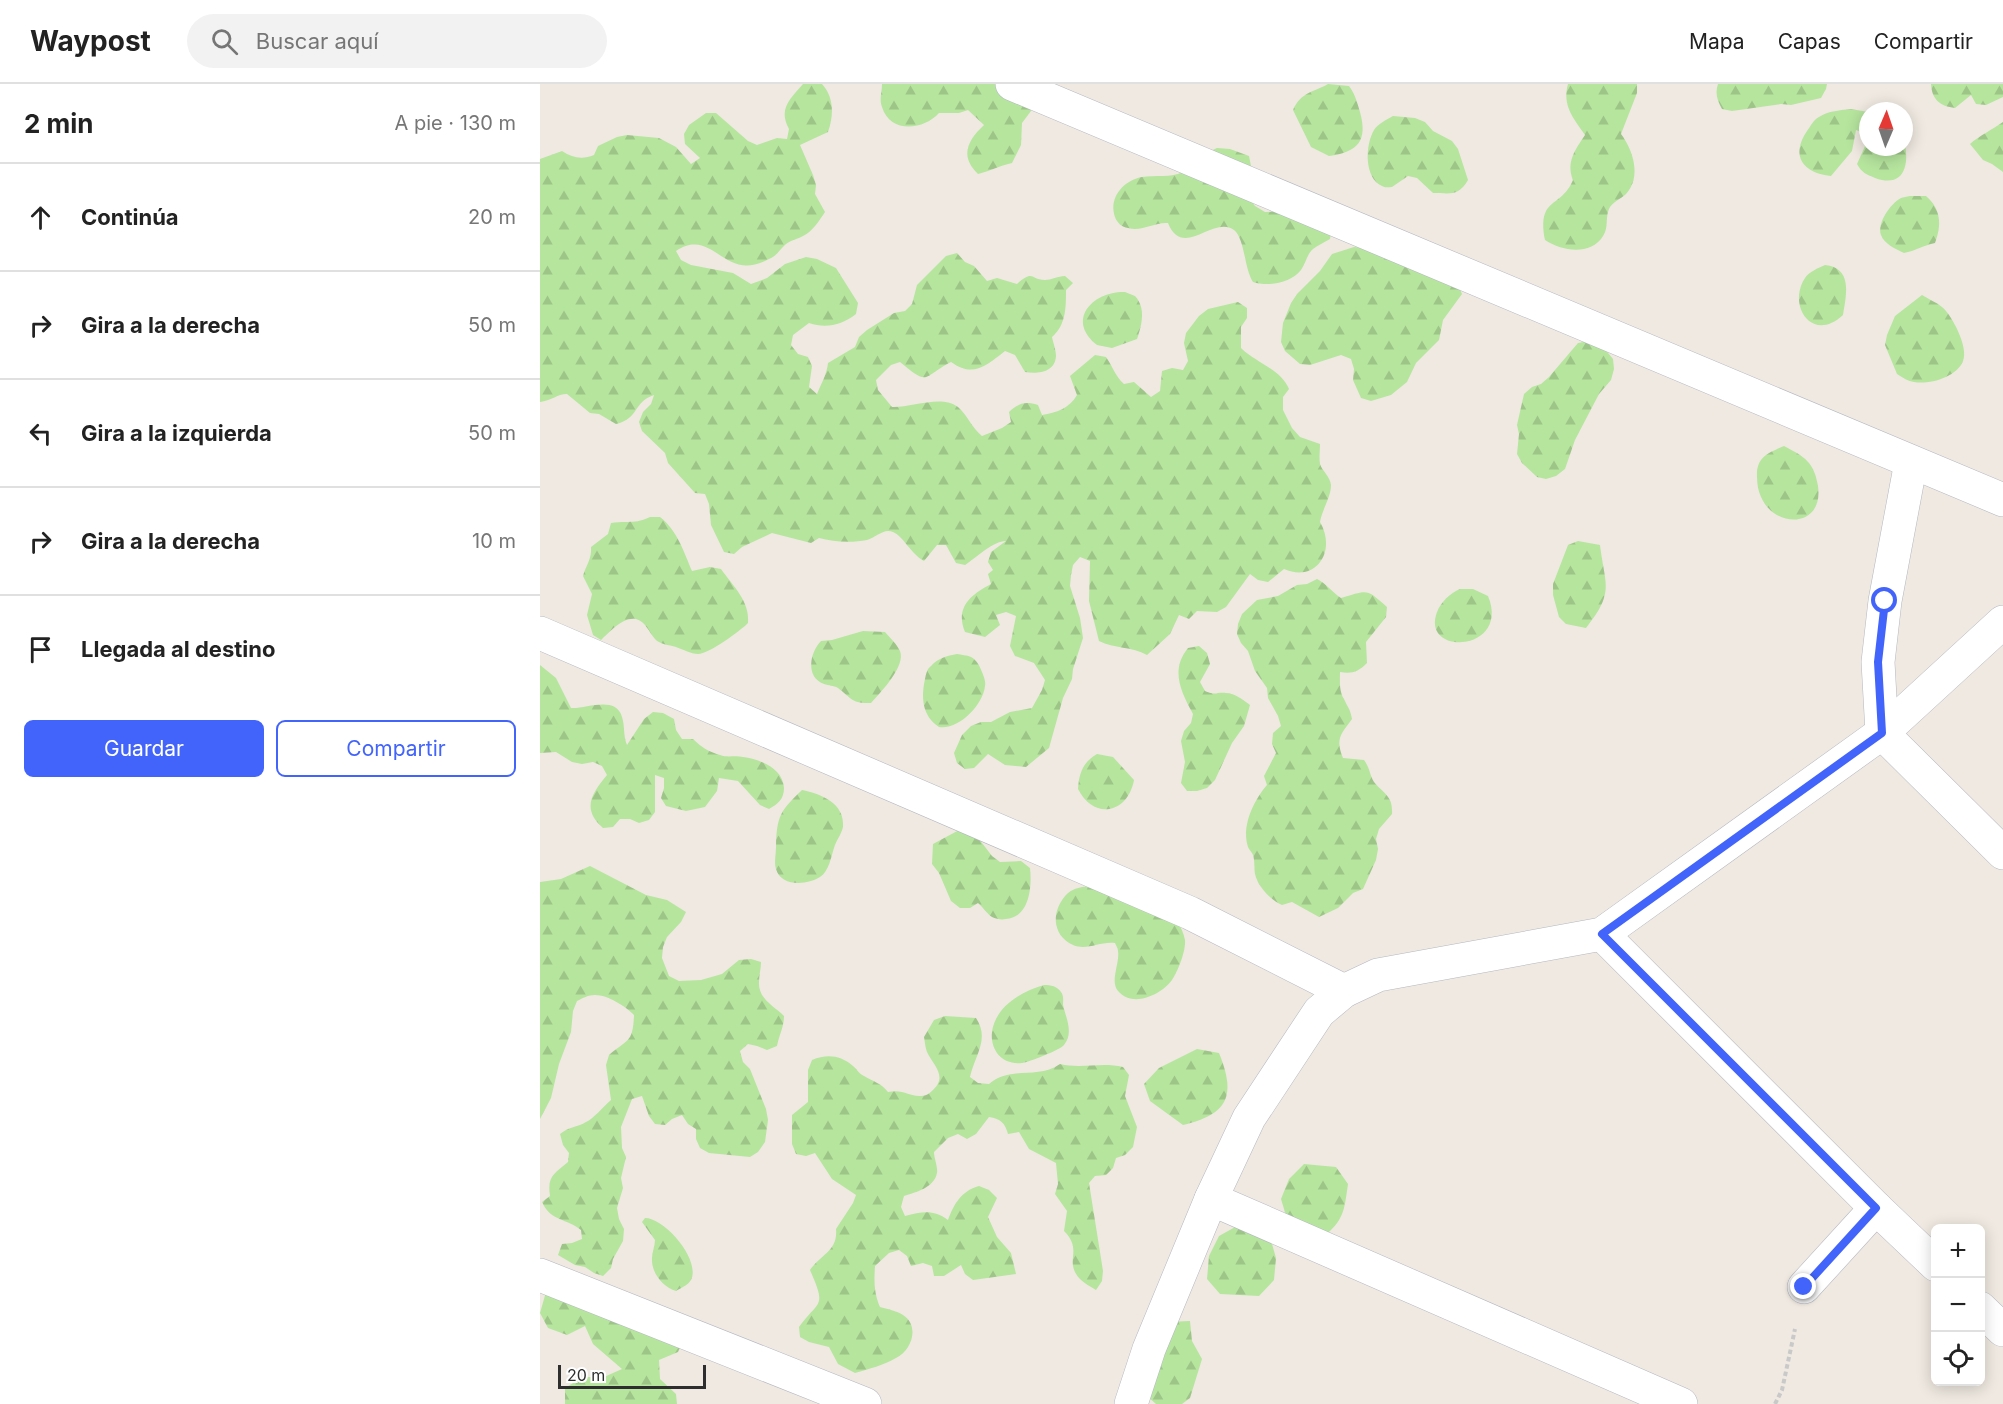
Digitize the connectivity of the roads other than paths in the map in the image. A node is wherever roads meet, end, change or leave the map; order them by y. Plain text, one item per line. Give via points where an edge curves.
1 (1012, 84) edge
2 (1911, 462) junction
3 (2003, 500) edge
4 (2003, 622) edge
5 (540, 633) edge
6 (1882, 733) junction
7 (2003, 853) edge
8 (1602, 934) junction
9 (1344, 991) junction
10 (1211, 1198) junction
11 (1876, 1208) junction
12 (1931, 1261) edge
13 (540, 1275) edge
14 (1804, 1287) road end
15 (1985, 1313) edge
16 (2003, 1330) edge
17 (865, 1404) edge
18 (1131, 1404) edge
19 (1681, 1404) edge

1 - 2 street
2 - 3 street
2 - 6 street via 1882,621 1878,662
4 - 6 street
5 - 9 street via 1190,913
6 - 7 street
6 - 8 street
8 - 9 street via 1378,975
8 - 11 street
9 - 10 street via 1319,1012 1249,1118
10 - 18 street via 1149,1349
10 - 19 street
11 - 12 street
11 - 14 street
13 - 17 street
15 - 16 street

